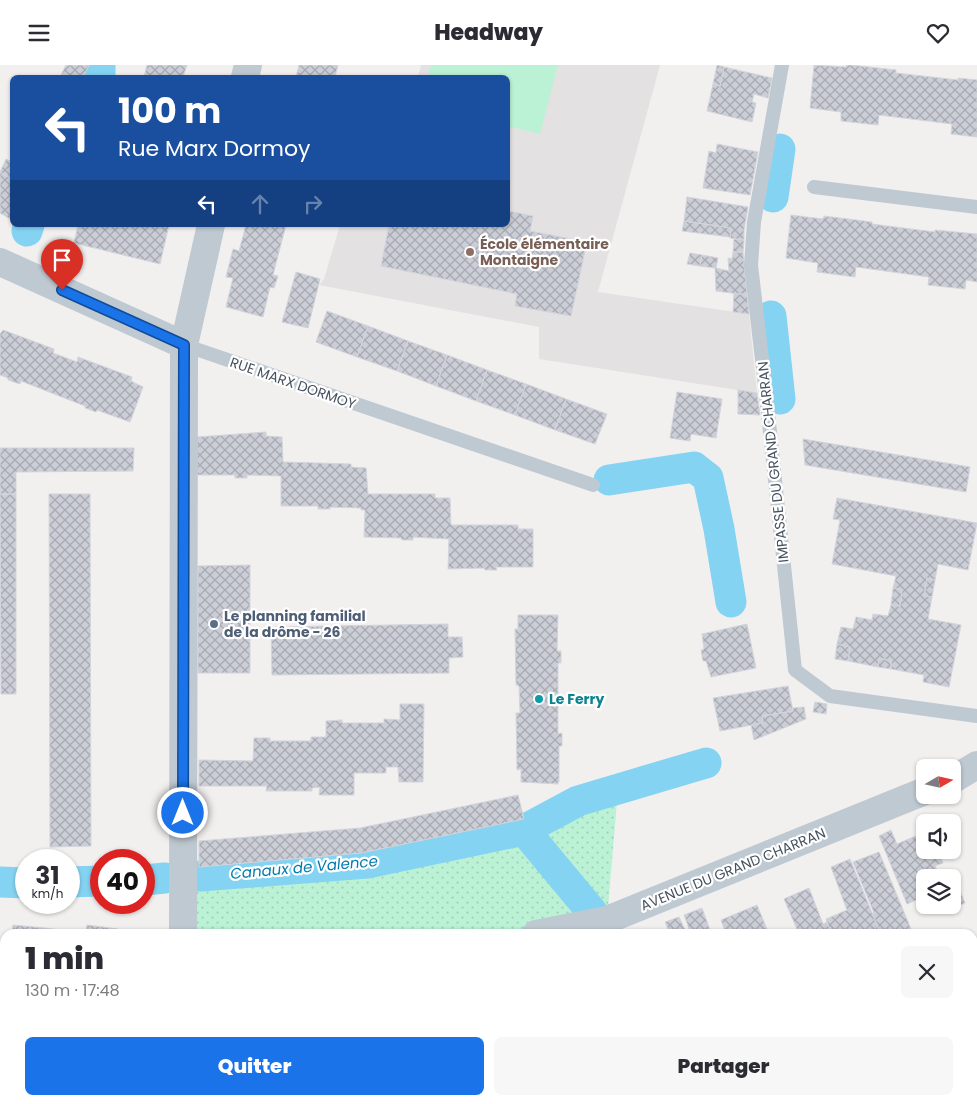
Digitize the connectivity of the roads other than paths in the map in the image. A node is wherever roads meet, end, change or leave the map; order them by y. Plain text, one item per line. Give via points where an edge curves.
1 (782, 65) edge
2 (814, 187) dead end
3 (977, 207) edge
4 (211, 227) edge
5 (0, 262) edge
6 (184, 345) junction
7 (594, 485) dead end
8 (977, 716) edge
9 (977, 765) edge
10 (961, 775) edge
11 (916, 795) edge
12 (183, 929) edge
13 (561, 929) edge

1 - 8 lane, IMPASSE DU GRAND CHARRAN via 754,222 751,265 795,670 830,697
2 - 3 lane
4 - 6 street
5 - 6 street, RUE MARX DORMOY
6 - 7 lane, RUE MARX DORMOY
6 - 12 street
9 - 10 street
11 - 13 street, AVENUE DU GRAND CHARRAN via 607,920

